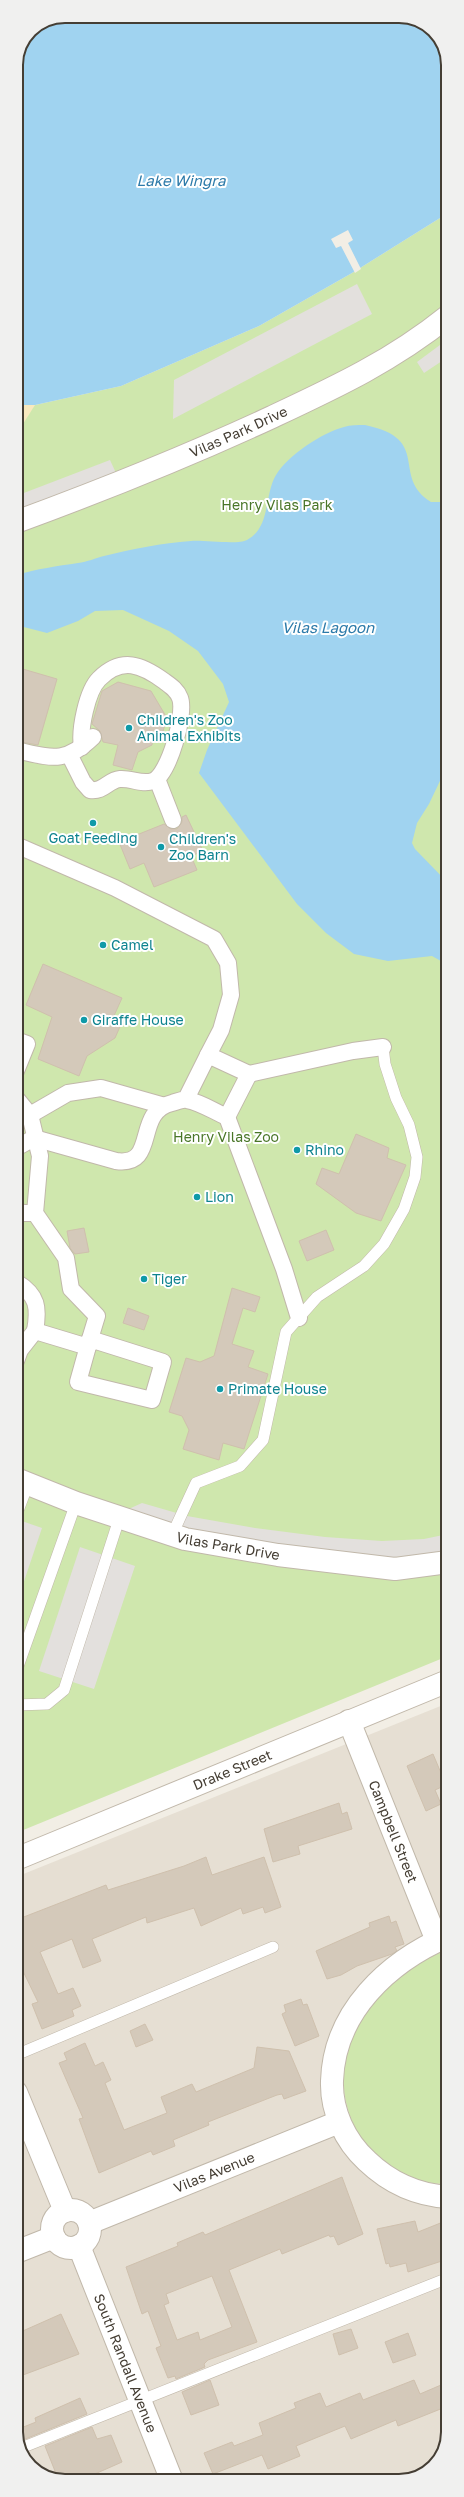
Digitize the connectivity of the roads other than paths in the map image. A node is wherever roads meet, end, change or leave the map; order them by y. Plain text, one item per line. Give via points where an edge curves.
1 (441, 321) edge
2 (23, 519) edge
3 (82, 747) junction
4 (23, 752) edge
5 (157, 779) junction
6 (173, 820) dead end
7 (23, 848) edge
8 (23, 1043) edge
9 (383, 1047) joint
10 (23, 1054) edge
11 (208, 1055) junction
12 (249, 1074) junction
13 (186, 1099) junction
14 (161, 1105) junction
15 (23, 1106) edge
16 (30, 1115) junction
17 (227, 1117) junction
18 (34, 1138) junction
19 (23, 1144) edge
20 (23, 1213) edge
21 (35, 1213) junction
22 (23, 1288) edge
23 (299, 1318) junction
24 (35, 1331) junction
25 (89, 1343) junction
26 (23, 1346) edge
27 (23, 1482) edge
28 (76, 1503) junction
29 (120, 1516) junction
30 (172, 1535) junction
31 (441, 1563) edge
32 (23, 1652) edge
33 (441, 1684) edge
34 (23, 1705) edge
35 (349, 1721) junction
36 (23, 1856) edge
37 (441, 1933) edge
38 (441, 1939) edge
39 (273, 1947) dead end
40 (23, 2052) edge
41 (23, 2109) edge
42 (339, 2122) junction
43 (441, 2196) edge
44 (65, 2211) junction
45 (89, 2223) junction
46 (54, 2237) junction
47 (79, 2246) junction
48 (23, 2249) edge
49 (441, 2281) edge
50 (140, 2400) junction
51 (25, 2446) edge
52 (169, 2474) edge

1 - 2 street, Vilas Park Drive via 381,364 308,400 206,447
3 - 4 street via 43,756
3 - 5 street via 83,782 90,790 102,790 118,779 151,782
3 - 5 street via 80,734 93,685 115,667 131,664 147,669 177,692 181,700 172,751 164,772
5 - 6 street
7 - 11 street via 115,888 214,939 228,963 231,995 221,1030
8 - 10 street via 27,1044
9 - 12 street via 353,1050
9 - 23 lane via 387,1071 409,1125 417,1157 415,1176 404,1209 384,1244 364,1266 317,1297
11 - 12 street
11 - 13 street
12 - 17 street
13 - 14 street
13 - 17 street
14 - 16 street via 101,1088 68,1093
14 - 18 street via 151,1116 141,1151 128,1160 116,1161
15 - 16 street
16 - 18 street
17 - 23 street via 284,1269
18 - 19 street
18 - 21 street via 40,1156
20 - 21 street
21 - 25 street via 66,1258 71,1289 96,1316
22 - 24 street via 32,1295 38,1310
23 - 30 lane via 286,1332 263,1440 240,1466 196,1483
24 - 25 street
24 - 26 street
25 - 25 street via 163,1362 152,1400 78,1382
27 - 28 street, Vilas Park Drive
28 - 29 street, Vilas Park Drive
28 - 32 lane
29 - 30 street, Vilas Park Drive
29 - 34 lane via 64,1690 46,1704
30 - 31 street, Vilas Park Drive via 278,1555 395,1569
33 - 35 street, Drake Street
35 - 36 street, Drake Street
35 - 37 street, Campbell Street
38 - 42 street via 402,1961 382,1977 352,2011 340,2035 332,2063 333,2099
39 - 40 lane
41 - 44 street
42 - 43 street via 351,2143 378,2172 405,2187
42 - 45 street, Vilas Avenue
44 - 45 street via 77,2211
44 - 46 street via 55,2219
45 - 47 street via 88,2239
46 - 47 street via 67,2248
46 - 48 street
47 - 50 street, South Randall Avenue
49 - 50 lane
50 - 51 lane
50 - 52 street, South Randall Avenue

